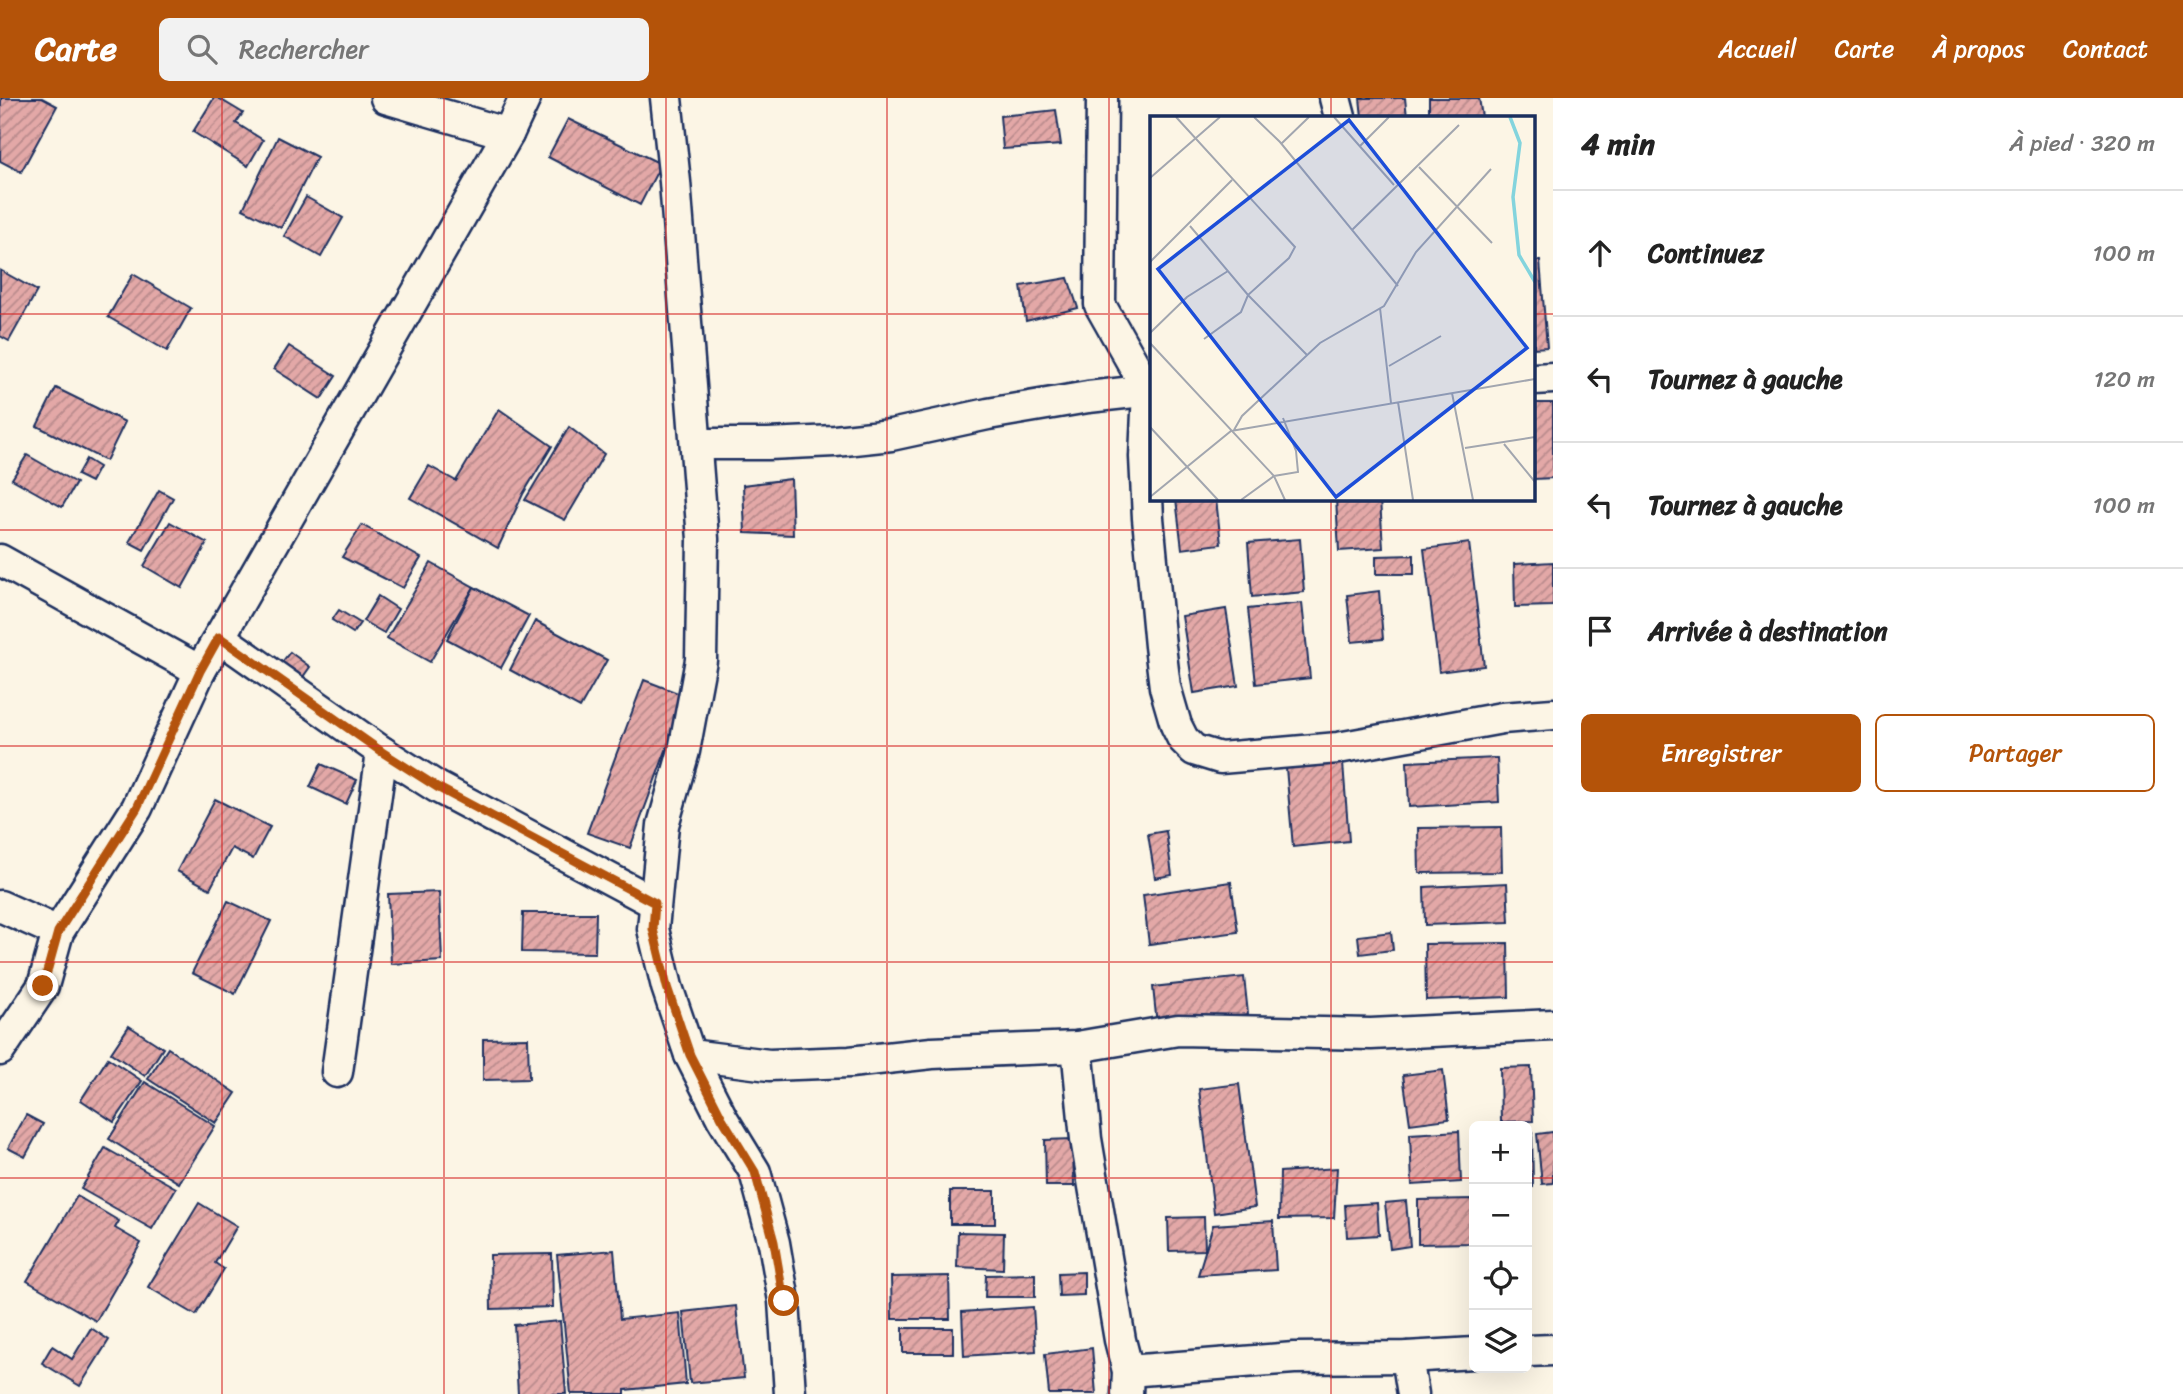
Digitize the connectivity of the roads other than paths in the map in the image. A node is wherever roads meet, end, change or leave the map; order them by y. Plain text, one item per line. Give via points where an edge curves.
1 (386, 98) edge
2 (525, 98) edge
3 (666, 98) edge
4 (1102, 98) edge
5 (1335, 98) edge
6 (1340, 116) edge
7 (508, 134) junction
8 (1553, 378) edge
9 (1535, 379) edge
10 (1150, 390) edge
11 (696, 444) junction
12 (0, 560) edge
13 (219, 637) junction
14 (200, 671) junction
15 (1553, 714) edge
16 (382, 752) junction
17 (655, 903) junction
18 (0, 906) edge
19 (58, 932) junction
20 (1553, 1025) edge
21 (1077, 1047) junction
22 (0, 1050) edge
23 (690, 1055) junction
24 (337, 1072) dead end
25 (1553, 1350) edge
26 (1532, 1351) edge
27 (1469, 1353) edge
28 (1407, 1357) junction
29 (1127, 1382) edge
30 (790, 1394) edge
31 (1413, 1394) edge

1 - 7 street
2 - 7 street
3 - 11 street
4 - 10 street via 1100,304
5 - 6 street
7 - 13 street
8 - 9 street
10 - 11 street via 868,437
10 - 15 street via 1145,457 1148,518 1165,687 1176,725 1194,750 1220,758 1338,748 1502,718
11 - 17 street via 703,539 701,660 684,751 663,825
12 - 14 street
13 - 14 street
13 - 16 street
14 - 19 street via 137,808
16 - 17 street via 437,787
16 - 24 street
17 - 23 street via 653,929
18 - 19 street
19 - 22 street via 43,986
20 - 21 street via 1371,1034 1178,1030
21 - 23 street via 769,1065
21 - 29 street via 1086,1139
23 - 30 street via 755,1172 784,1301
25 - 26 street
27 - 28 street
28 - 29 street via 1294,1357
28 - 31 street

